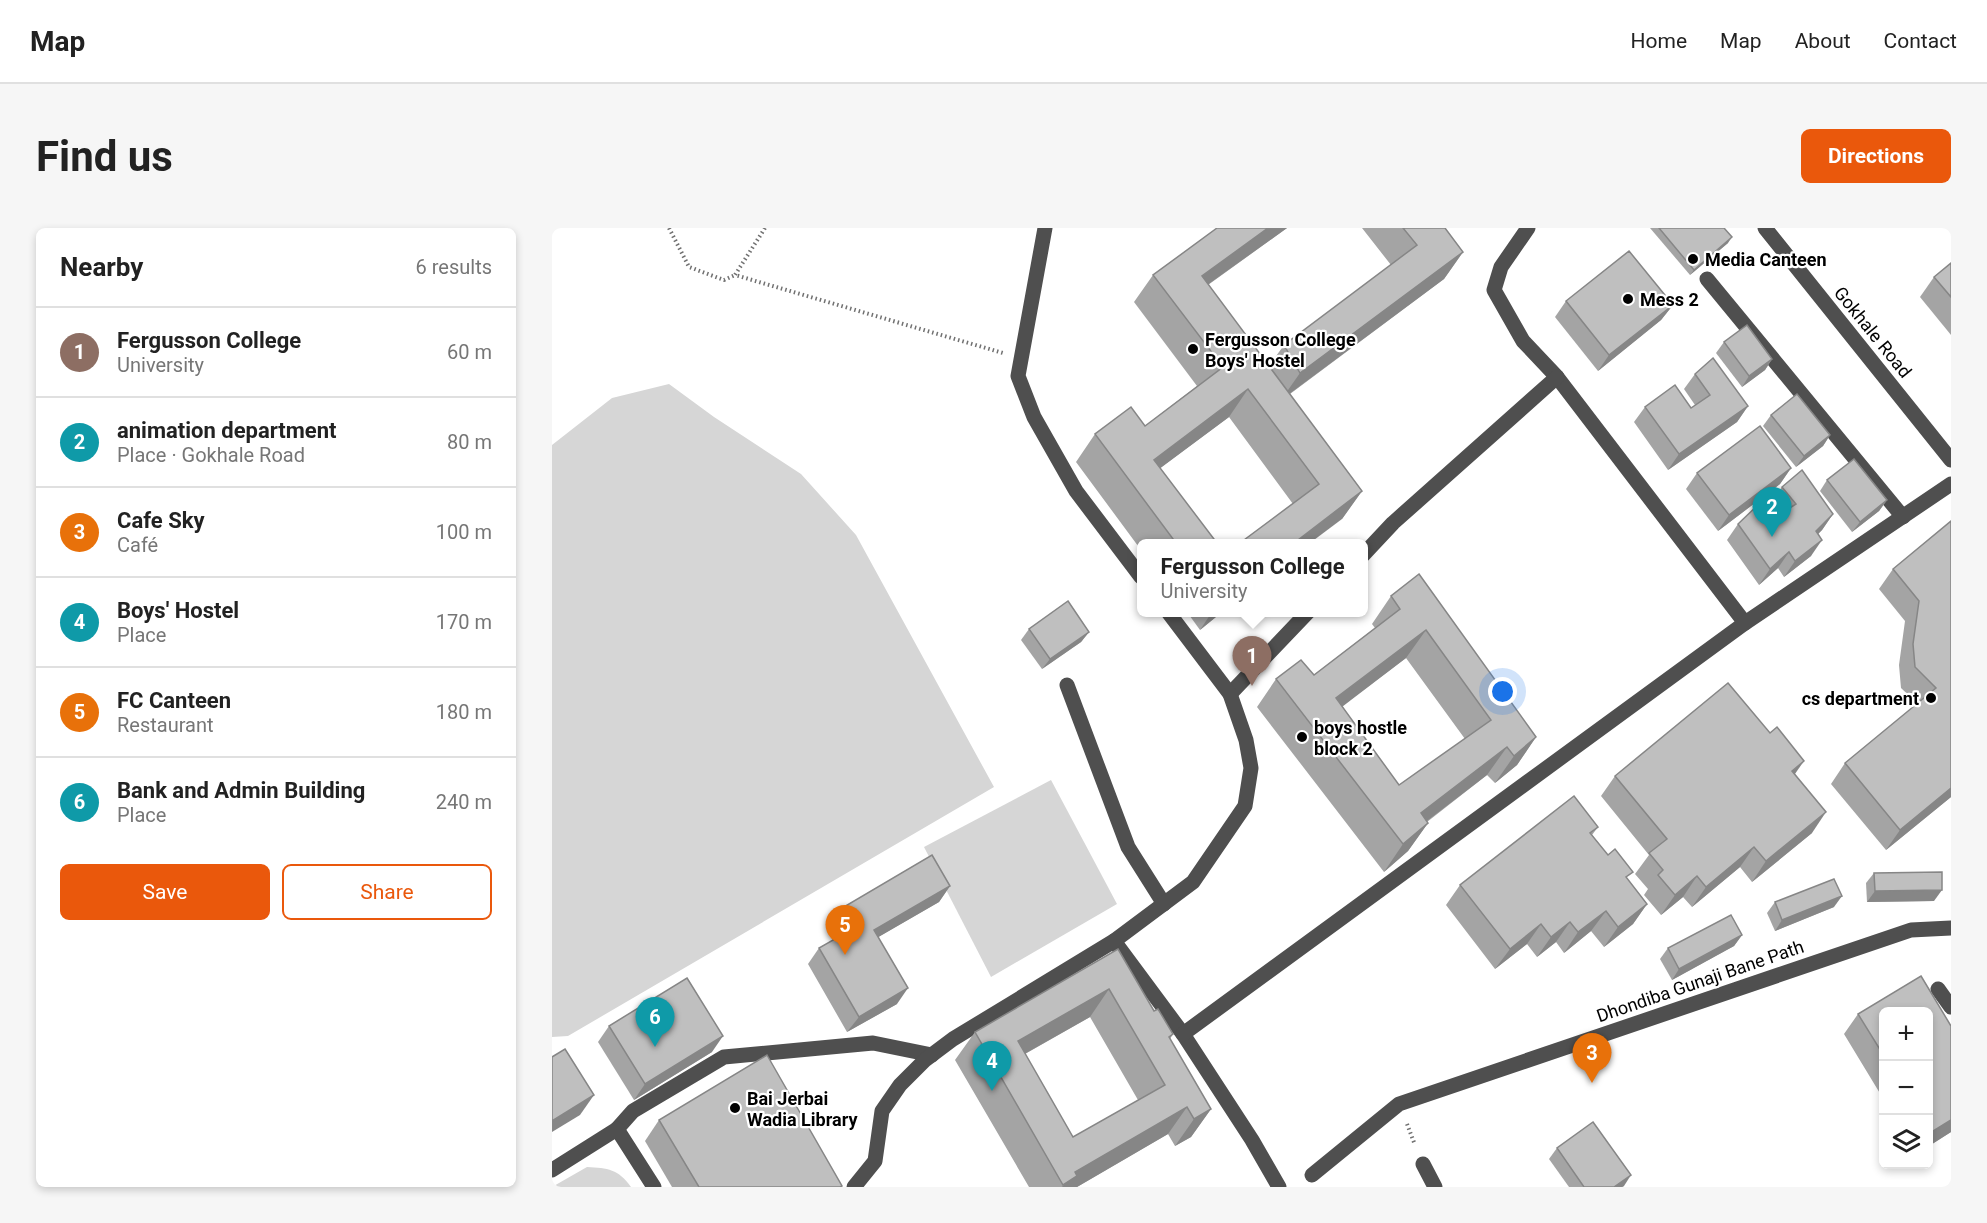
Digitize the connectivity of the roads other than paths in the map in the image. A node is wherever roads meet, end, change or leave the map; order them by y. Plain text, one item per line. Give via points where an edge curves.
1 (1045, 228) edge
2 (1528, 228) edge
3 (1765, 228) edge
4 (1707, 279) dead end
5 (1557, 376) junction
6 (1951, 460) edge
7 (1951, 484) edge
8 (1903, 517) junction
9 (1368, 550) edge
10 (1137, 572) edge
11 (1172, 617) edge
12 (1303, 617) edge
13 (1745, 623) junction
14 (1067, 685) dead end
15 (1230, 694) junction
16 (1164, 904) junction
17 (1951, 928) edge
18 (1114, 941) junction
19 (1938, 989) dead end
20 (1951, 1007) edge
21 (1183, 1034) junction
22 (932, 1055) junction
23 (617, 1129) junction
24 (1421, 1159) road end
25 (552, 1170) edge
26 (1312, 1175) dead end
27 (654, 1187) edge
28 (854, 1187) edge
29 (1279, 1187) edge
30 (1435, 1187) edge

1 - 10 street via 1018,376 1034,417 1076,491
2 - 5 street via 1501,267 1494,290 1523,341
3 - 6 street, Gokhale Road
4 - 8 street
5 - 9 street
5 - 13 street
7 - 8 street
8 - 13 street
11 - 15 street
12 - 15 street
13 - 21 street
14 - 16 street via 1128,847
15 - 16 street via 1251,768 1245,806 1193,882
16 - 18 street
17 - 26 street, Dhondiba Gunaji Bane Path via 1911,930 1399,1104
18 - 21 street
18 - 22 street
19 - 20 street
21 - 29 street
22 - 23 street via 873,1042 724,1058 633,1111
22 - 28 street via 900,1085 882,1111 875,1161
23 - 25 street
23 - 27 street
24 - 30 street

